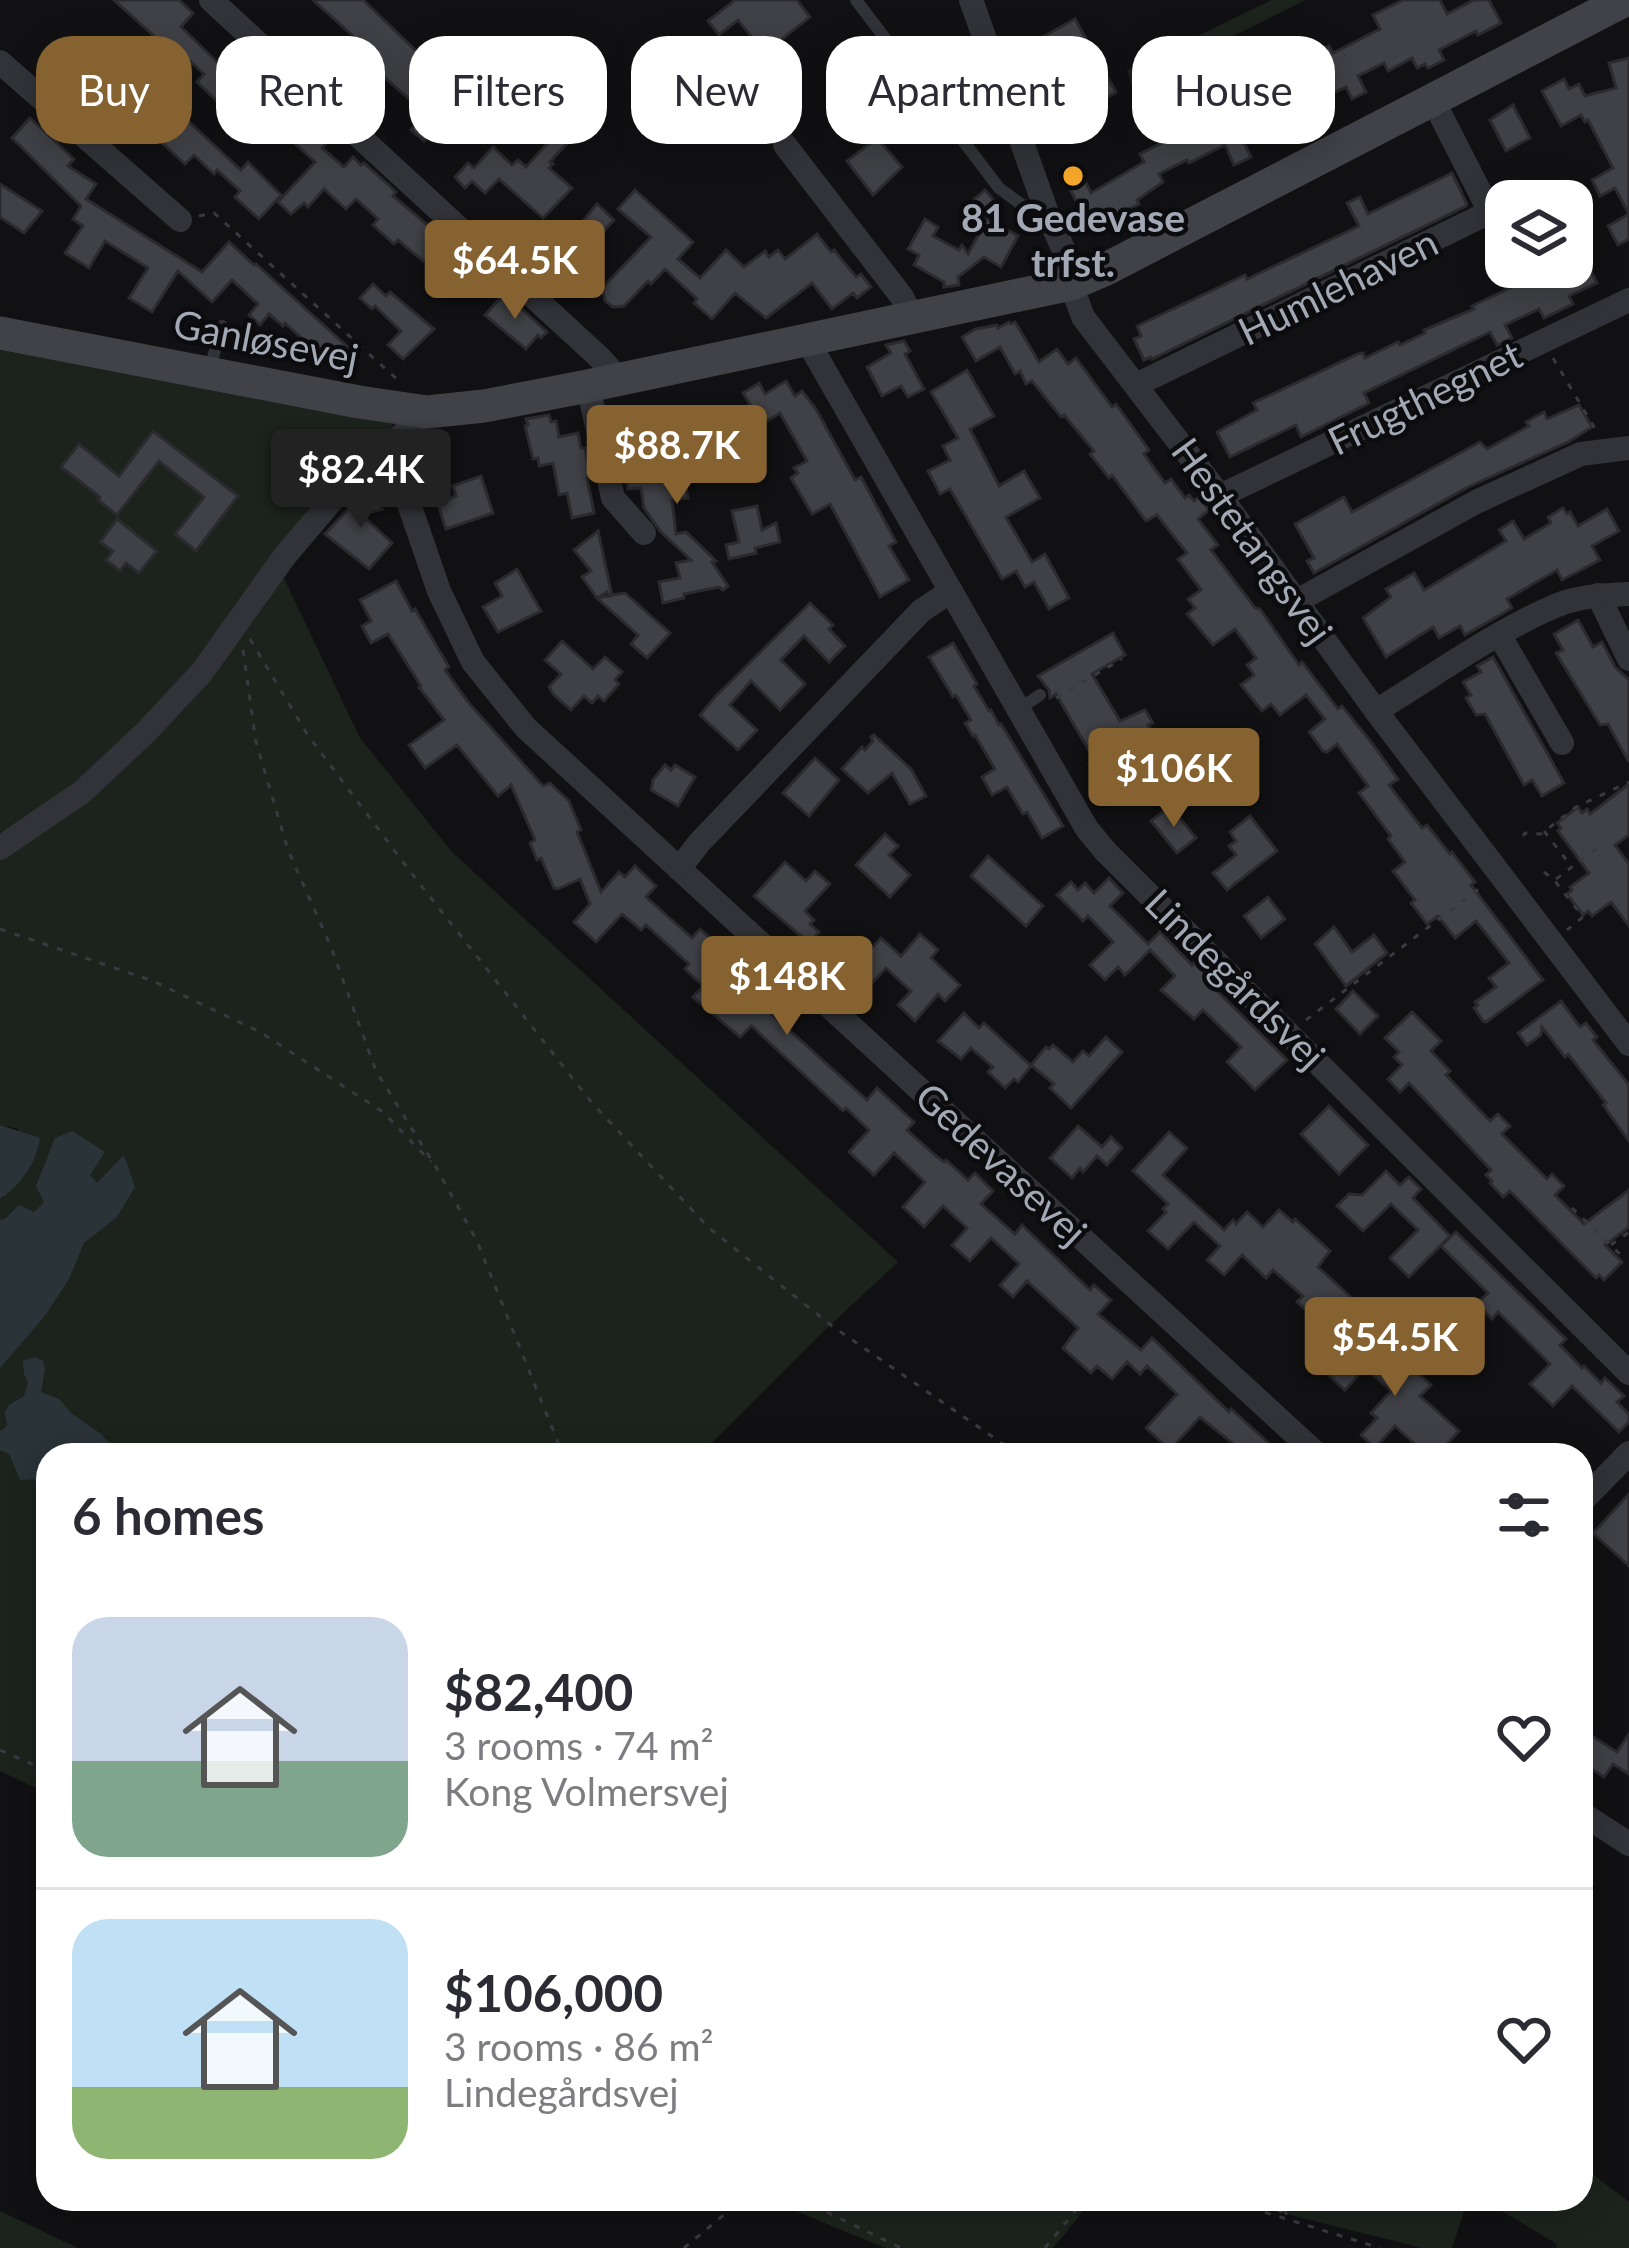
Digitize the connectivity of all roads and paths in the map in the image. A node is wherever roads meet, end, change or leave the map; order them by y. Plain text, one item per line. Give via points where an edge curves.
1 (212, 0) edge
2 (856, 0) edge
3 (971, 0) edge
4 (1624, 0) edge
5 (1, 67) edge
6 (1432, 100) junction
7 (784, 145) dead end
8 (1046, 210) junction
9 (180, 220) joint
10 (1071, 284) junction
11 (1629, 299) edge
12 (912, 318) junction
13 (222, 326) dead end
14 (0, 333) edge
15 (807, 340) junction
16 (1544, 340) junction
17 (208, 373) junction
18 (604, 383) junction
19 (1136, 385) junction
20 (418, 410) junction
21 (1618, 449) edge
22 (398, 472) dead end
23 (1220, 496) junction
24 (644, 533) dead end
25 (951, 591) junction
26 (1629, 594) edge
27 (1598, 596) junction
28 (1297, 601) junction
29 (238, 619) junction
30 (1499, 636) junction
31 (1122, 659) dead end
32 (1629, 659) edge
33 (1029, 702) junction
34 (1376, 712) junction
35 (1562, 743) dead end
36 (1629, 782) edge
37 (1544, 832) junction
38 (1523, 836) dead end
39 (1600, 845) dead end
40 (0, 848) edge
41 (1572, 867) junction
42 (679, 868) junction
43 (1544, 872) dead end
44 (1499, 874) junction
45 (1554, 880) junction
46 (0, 928) edge
47 (1552, 943) junction
48 (1290, 1032) junction
49 (1627, 1036) edge
50 (437, 1169) junction
51 (1572, 1208) dead end
52 (1629, 1232) edge
53 (1611, 1245) junction
54 (1622, 1256) dead end
55 (1629, 1373) edge
56 (558, 1443) edge
57 (1002, 1443) edge
58 (1305, 1443) edge
59 (1629, 1453) edge
60 (1593, 1490) edge
61 (0, 1750) edge
62 (36, 1766) edge
63 (1593, 1821) edge
64 (1629, 1844) edge
65 (729, 2211) edge
66 (825, 2211) edge
67 (1075, 2211) edge
68 (1265, 2211) edge
69 (1280, 2211) edge
70 (1285, 2211) edge
71 (1287, 2217) junction
72 (684, 2248) edge
73 (901, 2248) edge
74 (1045, 2248) edge
75 (1379, 2248) edge

1 - 18 street via 586,345
2 - 8 lane via 999,188
3 - 8 street, Hestetangsvej
4 - 6 street, Ganløsevej
5 - 9 street
6 - 10 street, Ganløsevej
6 - 19 street, Humlehaven via 1490,212
7 - 12 street
8 - 10 street, Hestetangsvej
9 - 20 path via 214,213 410,390
10 - 12 street, Ganløsevej
10 - 19 street, Hestetangsvej via 1083,317
11 - 16 street, Frugthegnet
12 - 15 street, Ganløsevej
13 - 17 lane
14 - 17 street, Ganløsevej
15 - 18 street, Ganløsevej
15 - 25 street, Lindegårdsvej
16 - 21 path
16 - 23 street, Frugthegnet
17 - 20 street, Ganløsevej
18 - 20 street, Ganløsevej
18 - 24 street via 614,497
19 - 23 street, Hestetangsvej
20 - 29 street via 339,492
21 - 28 street via 1582,454 1476,502
22 - 42 street, Gedevasevej via 473,662 526,728
23 - 28 street, Hestetangsvej
25 - 33 street, Lindegårdsvej
25 - 42 street via 921,611
26 - 27 street
27 - 30 street via 1558,604
27 - 32 street
28 - 34 street, Hestetangsvej
29 - 40 street via 146,732 82,792
29 - 50 path via 256,742 288,850 376,1071
29 - 57 path via 307,734 592,1103 709,1228 832,1326
30 - 34 street
30 - 35 street
31 - 33 path via 1046,704
33 - 48 street, Lindegårdsvej via 1087,829
34 - 44 street, Hestetangsvej
36 - 37 path
37 - 38 path
37 - 41 path
39 - 41 path
41 - 45 path
42 - 58 street, Gedevasevej
43 - 45 path
44 - 47 street, Hestetangsvej
44 - 48 path
45 - 47 path via 1582,917
46 - 50 path via 153,982 260,1032 383,1112
47 - 49 street, Hestetangsvej
48 - 55 street, Lindegårdsvej
50 - 56 path via 477,1241
51 - 53 path
52 - 53 path
53 - 54 path
59 - 60 street
61 - 62 path
63 - 64 street
65 - 72 path
66 - 73 path
67 - 74 path
68 - 71 path
69 - 71 path
70 - 71 path
71 - 75 path

